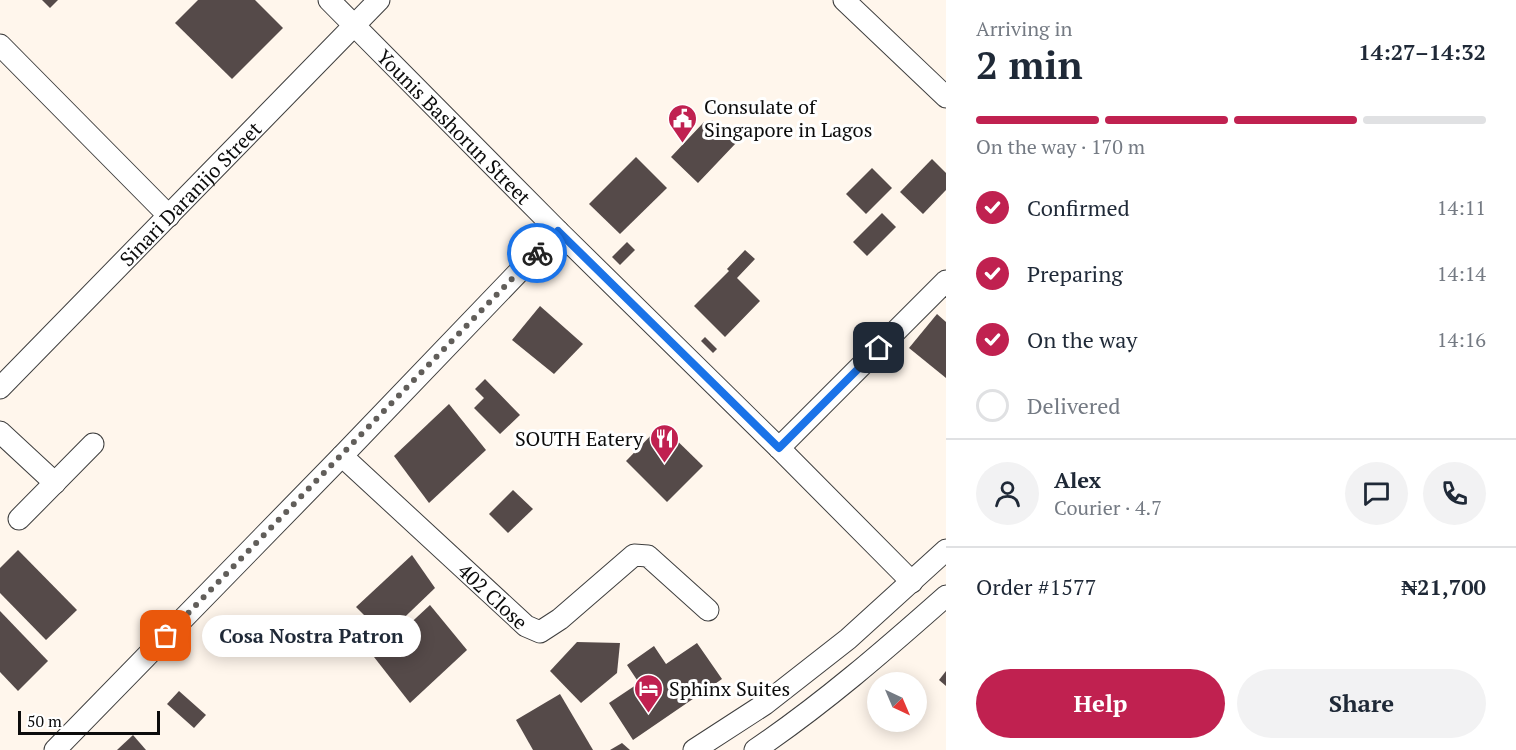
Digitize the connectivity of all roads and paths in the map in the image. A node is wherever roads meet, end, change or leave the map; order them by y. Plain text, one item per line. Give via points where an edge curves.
1 (329, 0) edge
2 (379, 0) edge
3 (844, 0) edge
4 (355, 26) junction
5 (0, 45) edge
6 (946, 97) edge
7 (169, 216) junction
8 (558, 231) junction
9 (946, 281) edge
10 (0, 388) edge
11 (0, 432) edge
12 (93, 444) dead end
13 (779, 448) junction
14 (342, 456) junction
15 (54, 483) junction
16 (19, 519) dead end
17 (946, 550) edge
18 (912, 582) junction
19 (946, 596) edge
20 (708, 610) dead end
21 (55, 750) edge
22 (694, 750) edge
23 (755, 750) edge

1 - 4 street, Younis Bashorun Street
2 - 4 street, Sinari Daranijo Street
3 - 6 street
4 - 7 street, Sinari Daranijo Street
4 - 8 street, Younis Bashorun Street
5 - 7 street
7 - 10 street, Sinari Daranijo Street
8 - 13 street, Younis Bashorun Street
8 - 14 street
9 - 13 street
11 - 15 street
12 - 15 street
13 - 18 street, Younis Bashorun Street
14 - 20 street, 402 Close via 526,627 540,632 560,619 634,555 648,556
14 - 21 street
15 - 16 street
17 - 18 street
18 - 22 street via 765,704
19 - 23 street via 872,661

